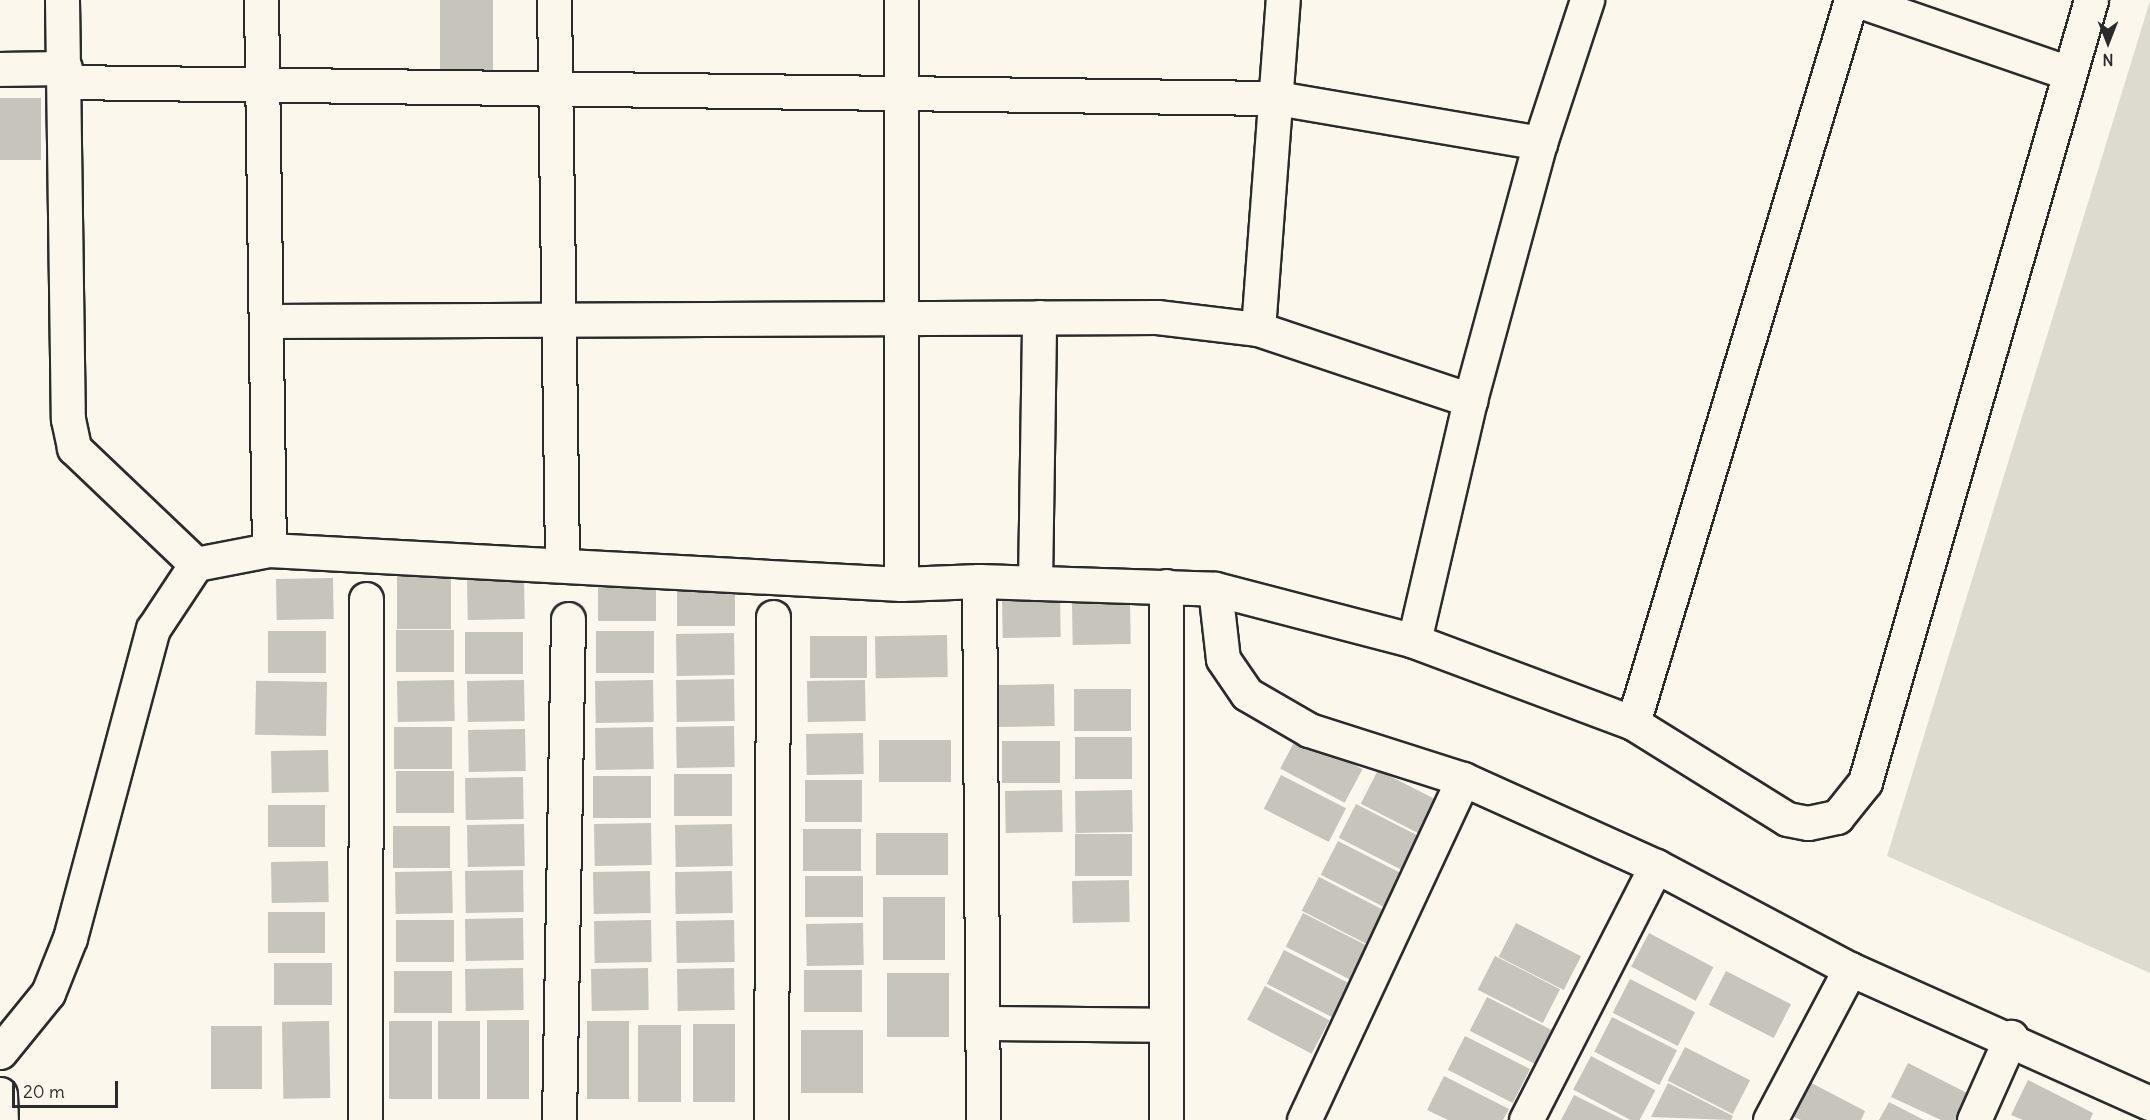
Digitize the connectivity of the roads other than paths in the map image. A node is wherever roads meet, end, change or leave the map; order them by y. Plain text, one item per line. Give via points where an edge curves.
1 (62, 0) edge
2 (261, 0) edge
3 (554, 0) edge
4 (901, 0) edge
5 (1283, 0) edge
6 (1587, 0) edge
7 (1851, 0) edge
8 (1857, 0) edge
9 (2091, 0) edge
10 (0, 69) edge
11 (2066, 72) junction
12 (66, 75) junction
13 (264, 84) junction
14 (556, 88) junction
15 (900, 93) junction
16 (1277, 98) junction
17 (1540, 142) junction
18 (900, 316) junction
19 (1039, 317) junction
20 (558, 318) junction
21 (269, 321) junction
22 (1258, 329) junction
23 (1470, 400) junction
24 (269, 550) junction
25 (562, 561) junction
26 (196, 564) junction
27 (979, 581) junction
28 (1035, 583) junction
29 (901, 584) junction
30 (1166, 586) junction
31 (1215, 589) junction
32 (366, 599) dead end
33 (773, 617) dead end
34 (568, 619) dead end
35 (1414, 641) junction
36 (1633, 723) junction
37 (1463, 778) junction
38 (1656, 866) junction
39 (1850, 969) junction
40 (983, 1023) junction
41 (1166, 1025) junction
42 (2011, 1037) junction
43 (0, 1052) edge
44 (0, 1094) edge
45 (2150, 1103) edge
46 (1, 1120) edge
47 (366, 1120) edge
48 (559, 1120) edge
49 (771, 1120) edge
50 (983, 1120) edge
51 (1166, 1120) edge
52 (1304, 1120) edge
53 (1526, 1120) edge
54 (1770, 1120) edge
55 (1974, 1120) edge

1 - 12 street
2 - 13 street
3 - 14 street
4 - 15 street
5 - 16 street
6 - 17 street
7 - 36 street
8 - 11 street
9 - 11 street
10 - 12 street
11 - 36 street via 1865,782 1837,817 1808,823 1787,819
12 - 13 street
12 - 26 street via 68,419 74,448
13 - 14 street
13 - 21 street
14 - 15 street
14 - 20 street
15 - 16 street
15 - 18 street
16 - 17 street
16 - 22 street
17 - 23 street
18 - 19 street
18 - 20 street
18 - 29 street
19 - 22 street via 1157,317
19 - 28 street
20 - 21 street
20 - 25 street
21 - 24 street
22 - 23 street
23 - 35 street
24 - 25 street
24 - 26 street
25 - 29 street
26 - 43 street via 153,628 70,938 48,993
27 - 28 street
27 - 29 street
27 - 40 street
28 - 30 street
30 - 31 street
30 - 41 street
31 - 35 street
31 - 37 street via 1223,659 1247,694 1309,730
32 - 47 street
33 - 49 street
34 - 48 street
35 - 36 street
37 - 38 street
37 - 52 street
38 - 39 street
38 - 53 street
39 - 42 street
39 - 54 street
40 - 41 street
40 - 50 street
41 - 51 street
42 - 45 street
42 - 55 street
44 - 46 street

